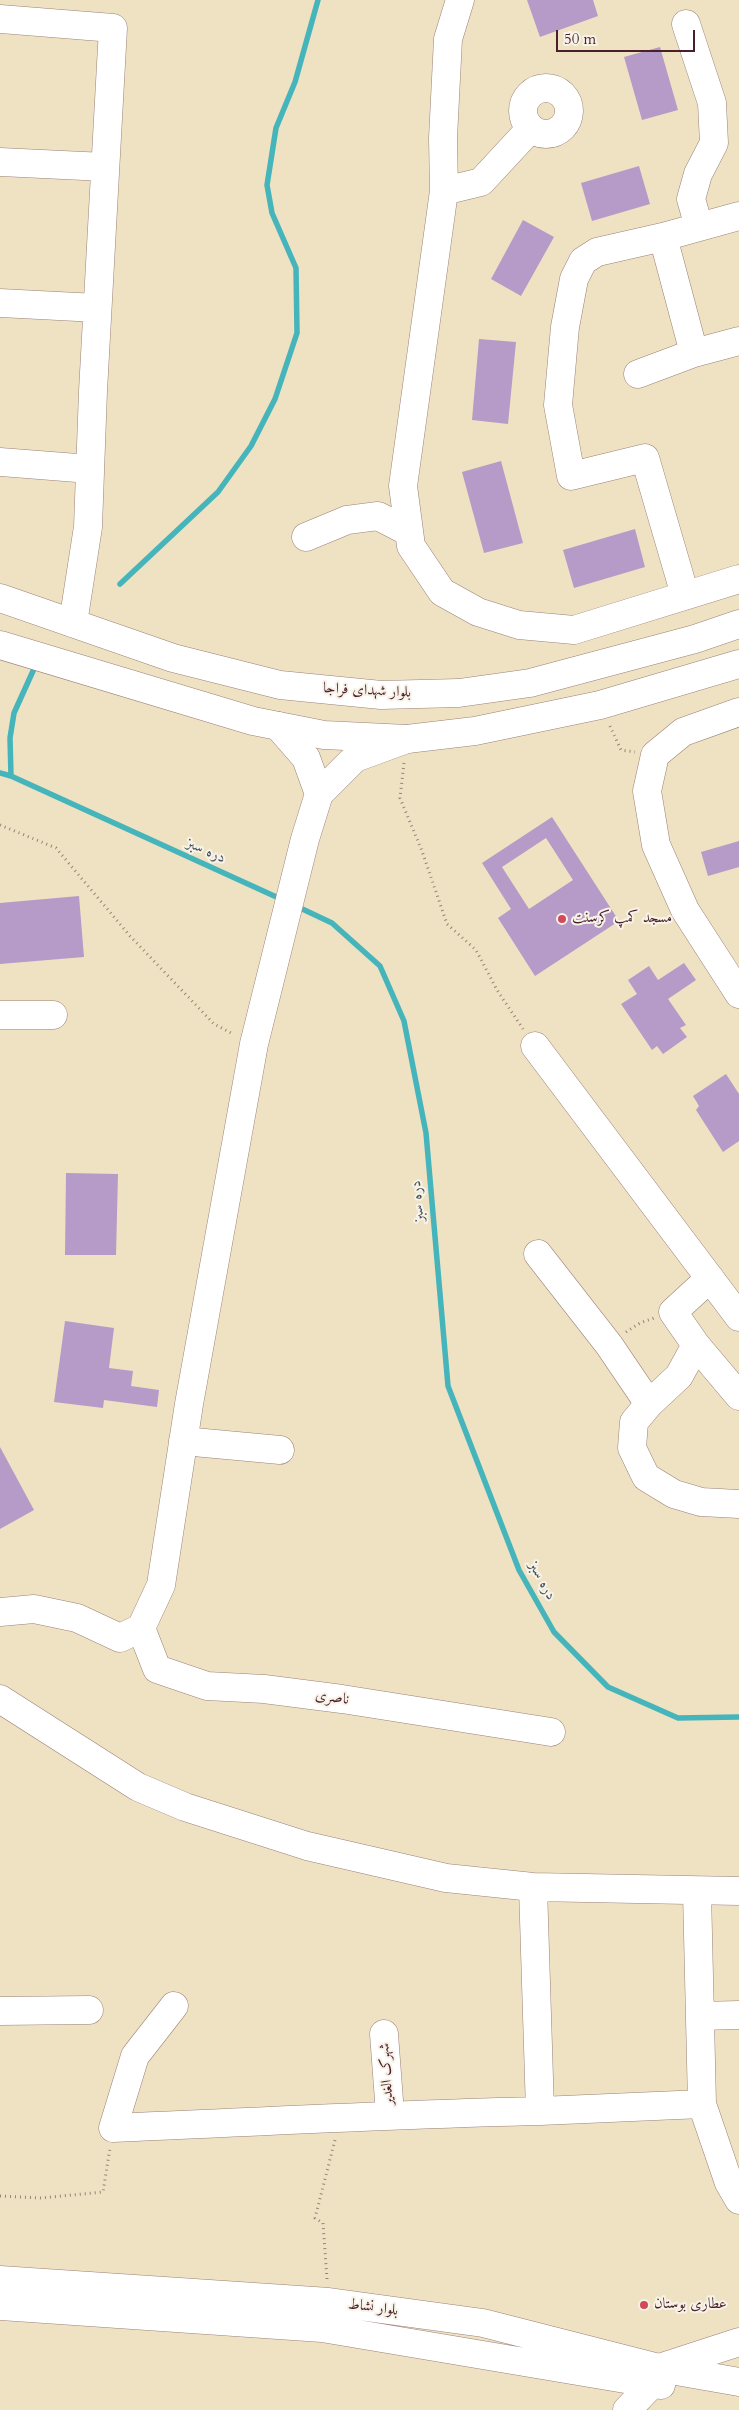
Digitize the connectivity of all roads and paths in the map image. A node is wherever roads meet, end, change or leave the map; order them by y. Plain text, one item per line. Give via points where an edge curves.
1 (460, 0) edge
2 (0, 20) edge
3 (686, 24) dead end
4 (531, 128) dead end
5 (0, 162) edge
6 (105, 167) junction
7 (444, 191) junction
8 (739, 216) edge
9 (699, 227) junction
10 (663, 237) junction
11 (0, 303) edge
12 (97, 308) junction
13 (739, 341) edge
14 (694, 354) junction
15 (638, 374) dead end
16 (0, 462) edge
17 (90, 469) junction
18 (409, 532) junction
19 (306, 537) dead end
20 (739, 579) edge
21 (685, 595) junction
22 (0, 598) edge
23 (73, 623) junction
24 (739, 624) edge
25 (0, 645) edge
26 (739, 664) edge
27 (600, 705) junction
28 (739, 712) edge
29 (278, 726) junction
30 (407, 738) junction
31 (655, 755) junction
32 (320, 794) junction
33 (0, 825) edge
34 (739, 994) edge
35 (0, 1014) edge
36 (53, 1015) dead end
37 (254, 1044) junction
38 (535, 1046) joint
39 (538, 1254) dead end
40 (710, 1278) junction
41 (673, 1312) junction
42 (739, 1317) edge
43 (609, 1344) junction
44 (696, 1345) junction
45 (739, 1396) edge
46 (649, 1404) junction
47 (183, 1441) junction
48 (280, 1450) dead end
49 (739, 1504) edge
50 (0, 1612) edge
51 (141, 1628) junction
52 (0, 1699) edge
53 (551, 1732) dead end
54 (533, 1887) junction
55 (739, 1891) edge
56 (697, 1892) junction
57 (174, 2006) dead end
58 (89, 2010) dead end
59 (0, 2011) edge
60 (739, 2015) edge
61 (700, 2016) junction
62 (384, 2034) dead end
63 (702, 2104) junction
64 (540, 2111) junction
65 (390, 2114) junction
66 (341, 2119) junction
67 (113, 2128) junction
68 (0, 2196) edge
69 (739, 2200) edge
70 (0, 2280) edge
71 (328, 2302) junction
72 (0, 2306) edge
73 (739, 2342) edge
74 (656, 2376) junction
75 (739, 2382) edge
76 (739, 2399) edge
77 (627, 2410) edge

1 - 7 street via 448,39
2 - 6 street via 113,28
3 - 9 street via 712,103 714,143 698,174 691,199
4 - 7 street via 481,182
5 - 6 street
6 - 12 street
7 - 18 street via 403,486
8 - 9 street
9 - 10 street
10 - 14 street
10 - 21 street via 597,252 583,261 574,279 565,327 558,405 571,476 645,458
11 - 12 street
12 - 17 street
13 - 14 street
14 - 15 street
16 - 17 street
17 - 23 street via 88,527
18 - 19 street via 378,516 347,520
18 - 21 street via 411,546 442,592 478,612 519,625 574,630
20 - 21 street
22 - 23 street, بلوار شهدای فراجا
23 - 24 street, بلوار شهدای فراجا via 173,658 280,685 381,695 459,693 530,683
25 - 29 street
26 - 27 street
27 - 30 street via 474,731
27 - 31 path via 621,750
28 - 31 street via 683,732
29 - 30 street via 324,735
29 - 32 street via 306,758
30 - 32 street via 355,758
30 - 38 path via 400,798 447,924 476,950 497,990
31 - 34 street via 647,791 656,845 685,910
32 - 37 street
33 - 37 path via 56,848 130,936 214,1024
35 - 36 street
37 - 47 street
38 - 40 street
39 - 43 street
40 - 41 street
40 - 42 street
41 - 43 path via 640,1323
41 - 44 street
43 - 46 street
44 - 45 street
44 - 46 street via 679,1376
46 - 49 street via 634,1422 632,1448 646,1477 674,1494 701,1502
47 - 48 street
47 - 51 street via 161,1585
50 - 51 street via 34,1609 77,1618 120,1638
51 - 53 street, ناصری via 157,1669 207,1686 342,1698
52 - 54 street via 138,1787 184,1807 307,1846 446,1878
54 - 56 street
54 - 64 street
55 - 56 street
56 - 61 street
57 - 67 street via 136,2056
58 - 59 street
60 - 61 street
61 - 63 street
62 - 65 street, شهرک الغدیر
63 - 64 street
63 - 69 street via 729,2182
64 - 65 street
65 - 66 street
66 - 67 street
66 - 71 path via 314,2218 323,2223
67 - 68 path via 103,2192 41,2198
70 - 71 street, بلوار نشاط
71 - 74 street, بلوار نشاط via 483,2322
72 - 74 street, بلوار نشاط via 322,2328
73 - 74 street
74 - 75 street, بلوار نشاط
74 - 76 street, بلوار نشاط
74 - 77 street

